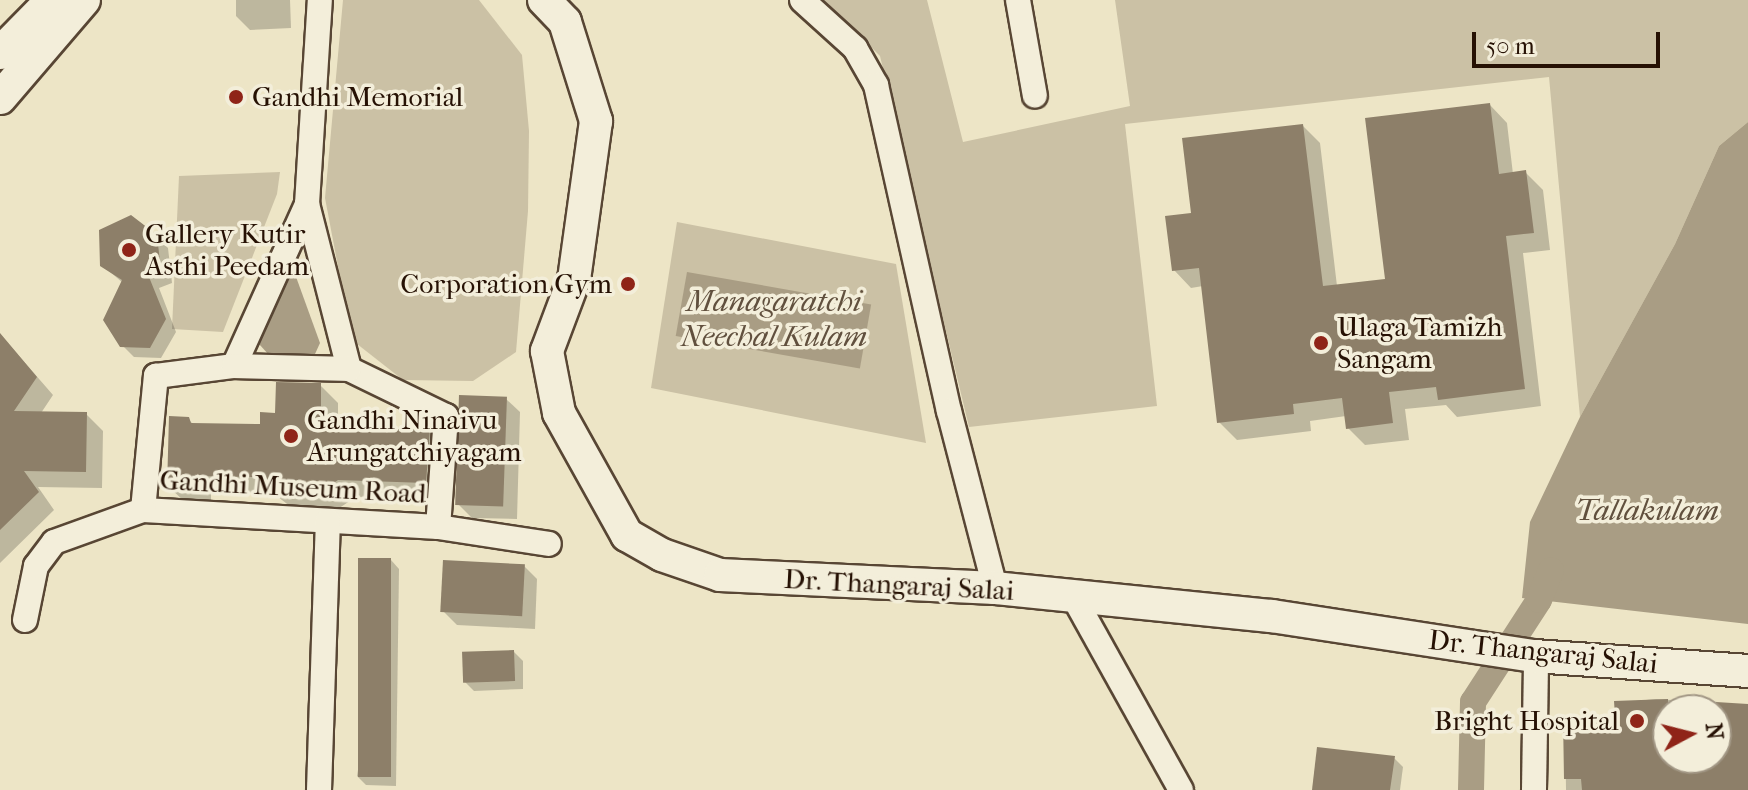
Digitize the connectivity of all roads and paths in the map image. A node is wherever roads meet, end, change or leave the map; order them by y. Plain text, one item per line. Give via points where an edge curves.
1 (52, 0) edge
2 (84, 0) edge
3 (320, 0) edge
4 (544, 0) edge
5 (802, 0) edge
6 (1018, 0) edge
7 (0, 53) edge
8 (1035, 96) dead end
9 (0, 98) edge
10 (307, 204) junction
11 (234, 366) junction
12 (349, 369) junction
13 (143, 510) junction
14 (328, 521) junction
15 (438, 527) junction
16 (549, 544) dead end
17 (995, 588) junction
18 (1073, 596) junction
19 (25, 620) dead end
20 (1535, 656) junction
21 (1748, 671) edge
22 (319, 790) edge
23 (1181, 790) edge
24 (1534, 790) edge

1 - 7 street
2 - 9 street
3 - 10 street
4 - 17 street, Dr. Thangaraj Salai via 565,22 596,121 574,279 547,351 559,413 627,535 662,555 720,575
5 - 17 street via 855,48 876,85 949,411
6 - 8 street
10 - 11 street
10 - 12 street
11 - 12 street, Gandhi Museum Road
11 - 13 street, Gandhi Museum Road via 156,376
12 - 15 street, Gandhi Museum Road via 446,416
13 - 14 street, Gandhi Museum Road
13 - 19 street via 54,542 36,566
14 - 15 street, Gandhi Museum Road
14 - 22 street
15 - 16 street
17 - 18 street, Dr. Thangaraj Salai
18 - 20 street, Dr. Thangaraj Salai via 1272,616
18 - 23 street
20 - 21 street, Dr. Thangaraj Salai
20 - 24 street

